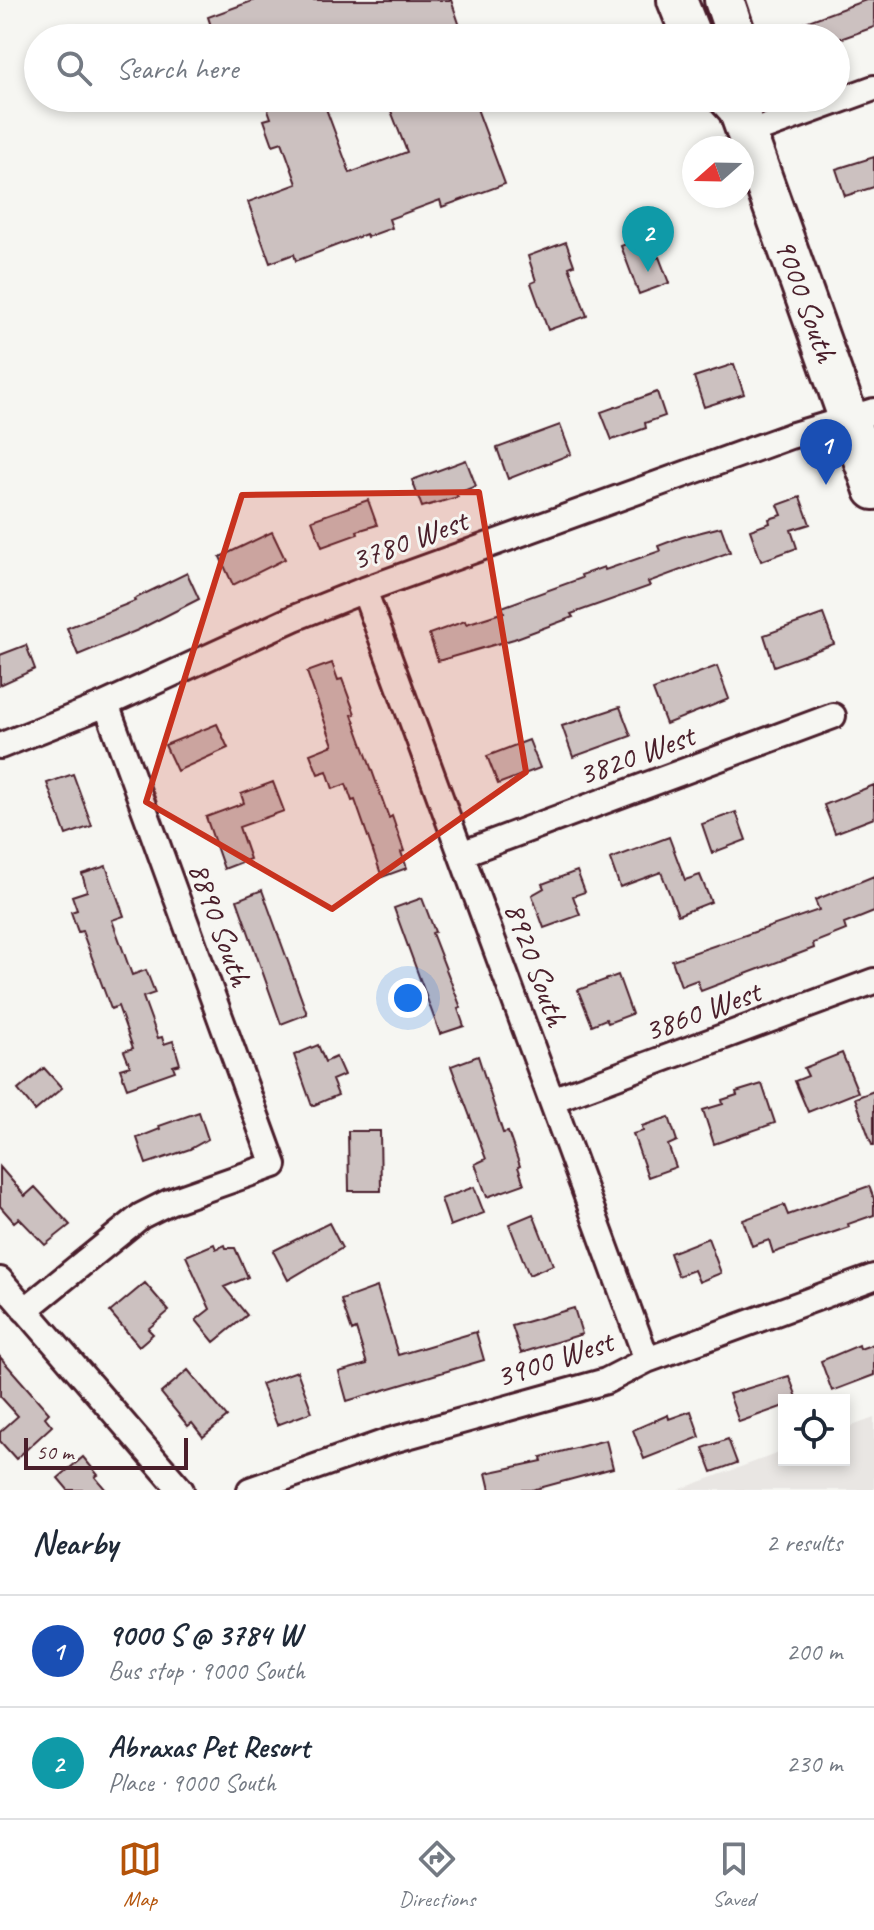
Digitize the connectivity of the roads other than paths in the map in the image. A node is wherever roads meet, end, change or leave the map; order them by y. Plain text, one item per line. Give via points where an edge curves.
1 (677, 0) edge
2 (724, 0) edge
3 (686, 24) edge
4 (732, 24) edge
5 (874, 88) edge
6 (850, 92) edge
7 (739, 112) edge
8 (861, 414) edge
9 (874, 490) edge
10 (364, 590) junction
11 (106, 704) junction
12 (833, 716) dead end
13 (0, 746) edge
14 (461, 854) junction
15 (874, 981) edge
16 (552, 1100) junction
17 (874, 1277) edge
18 (0, 1280) edge
19 (25, 1310) junction
20 (647, 1360) junction
21 (181, 1490) edge
22 (250, 1490) edge

1 - 3 main road
2 - 4 main road
5 - 6 street
7 - 8 main road, 9000 South
8 - 9 main road, 9000 South
8 - 10 street, 3780 West
10 - 11 street, 3780 West
10 - 14 street, 8920 South
11 - 13 street, 3780 West
11 - 19 street, 8890 South via 274,1165 141,1216
12 - 14 street, 3820 West
14 - 16 street, 8920 South
15 - 16 street, 3860 West
16 - 20 street, 8920 South
17 - 20 street, 3900 West
18 - 19 street
19 - 21 street
20 - 22 street, 3900 West via 606,1381 389,1441

